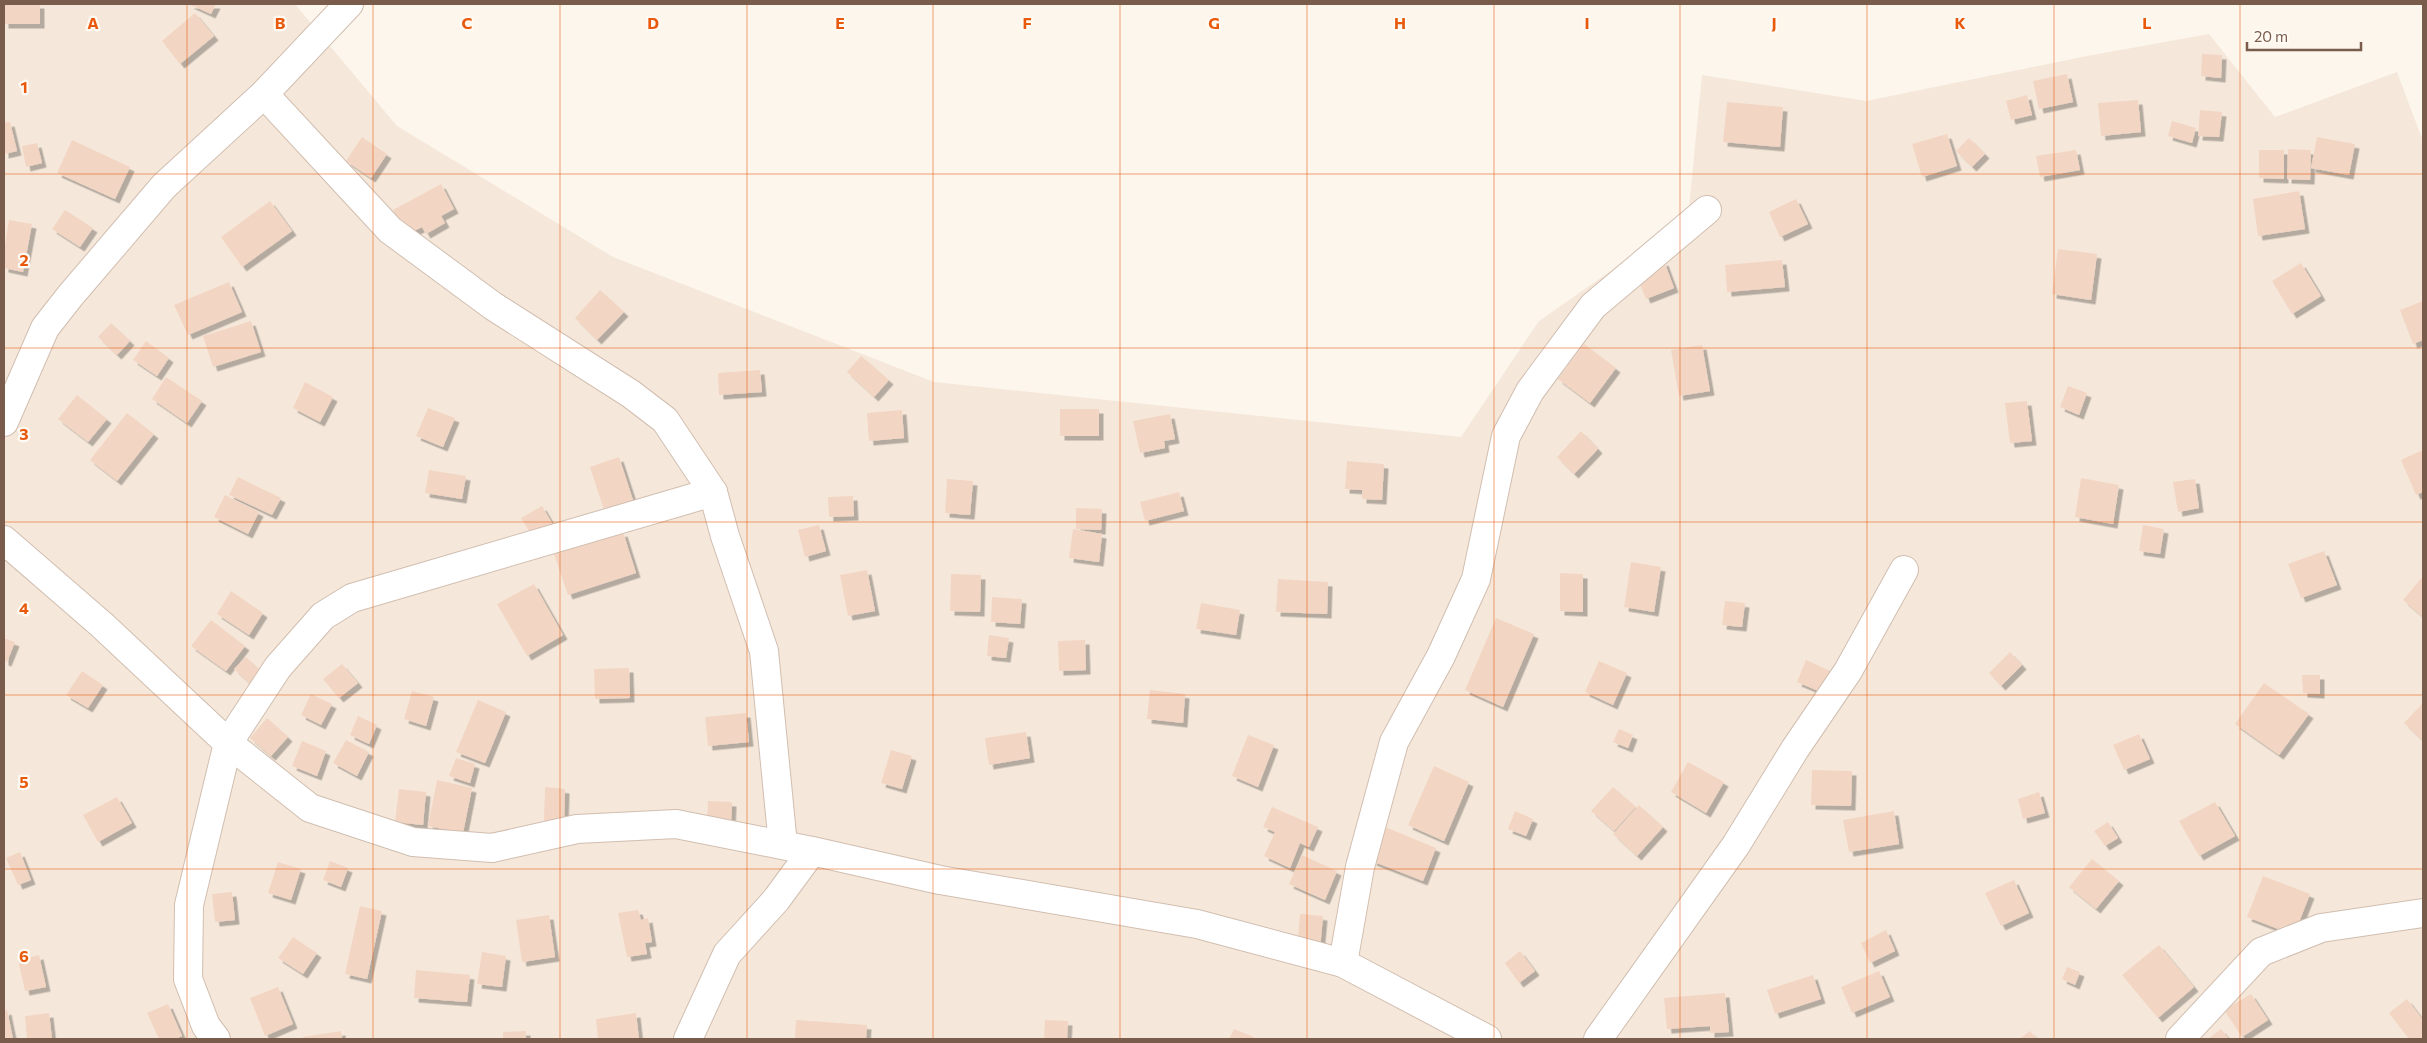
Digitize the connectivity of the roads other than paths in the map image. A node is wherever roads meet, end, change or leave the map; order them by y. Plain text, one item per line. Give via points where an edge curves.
1 (349, 4) edge
2 (264, 94) junction
3 (1708, 210) dead end
4 (4, 422) edge
5 (713, 492) junction
6 (4, 540) edge
7 (1904, 570) dead end
8 (228, 744) junction
9 (783, 845) junction
10 (812, 851) junction
11 (2423, 913) edge
12 (1343, 963) junction
13 (216, 1039) edge
14 (688, 1039) edge
15 (1487, 1039) edge
16 (1598, 1039) edge
17 (2180, 1039) edge

1 - 2 street
2 - 4 street via 164,186 70,296 45,328
2 - 5 street via 390,230 493,306 665,420
3 - 12 street via 1593,306 1530,391 1506,436 1476,579 1441,656 1394,742 1360,867
5 - 8 street via 352,598 323,616 278,668
5 - 9 street via 764,651
6 - 8 street via 102,625
7 - 16 street via 1848,671 1736,845
8 - 9 street via 310,808 413,842 492,848 576,829 676,824
8 - 13 street via 189,905 188,978 206,1026
9 - 10 street
10 - 12 street via 940,880 1197,924
10 - 14 street via 776,900 727,954
11 - 17 street via 2321,928 2262,952
12 - 15 street

